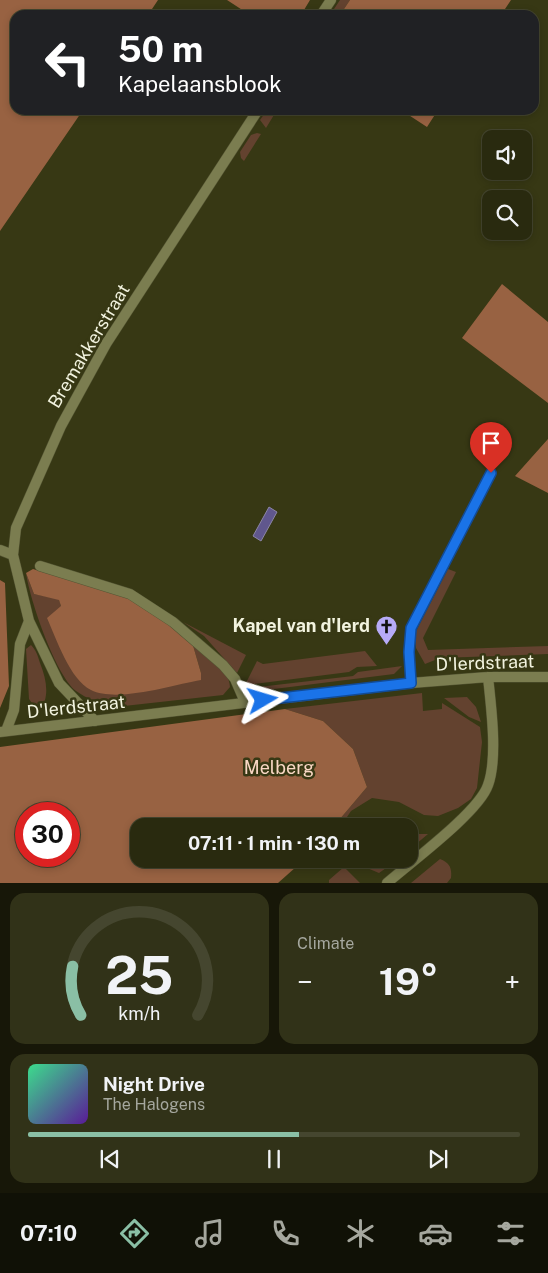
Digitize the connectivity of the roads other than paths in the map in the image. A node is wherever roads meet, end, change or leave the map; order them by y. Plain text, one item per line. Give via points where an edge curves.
1 (255, 115) edge
2 (491, 473) dead end
3 (0, 550) edge
4 (13, 555) junction
5 (40, 566) dead end
6 (29, 621) junction
7 (488, 677) junction
8 (548, 677) edge
9 (411, 683) junction
10 (245, 702) junction
11 (95, 721) junction
12 (3, 731) edge
13 (387, 883) edge

1 - 4 street, Bremakkerstraat via 106,344 74,401 42,465 16,528
2 - 9 street via 411,628
3 - 4 street
4 - 6 street, Bremakkerstraat
5 - 10 street via 130,594 173,622 223,665 235,679
6 - 11 street, Bremakkerstraat via 58,683
6 - 12 street via 20,644 14,710
7 - 8 street, D'Ierdstraat
7 - 9 street, D'Ierdstraat
7 - 13 street via 492,770 485,794 467,814
9 - 10 street, D'Ierdstraat
10 - 11 street, D'Ierdstraat
11 - 12 street, D'Ierdstraat

